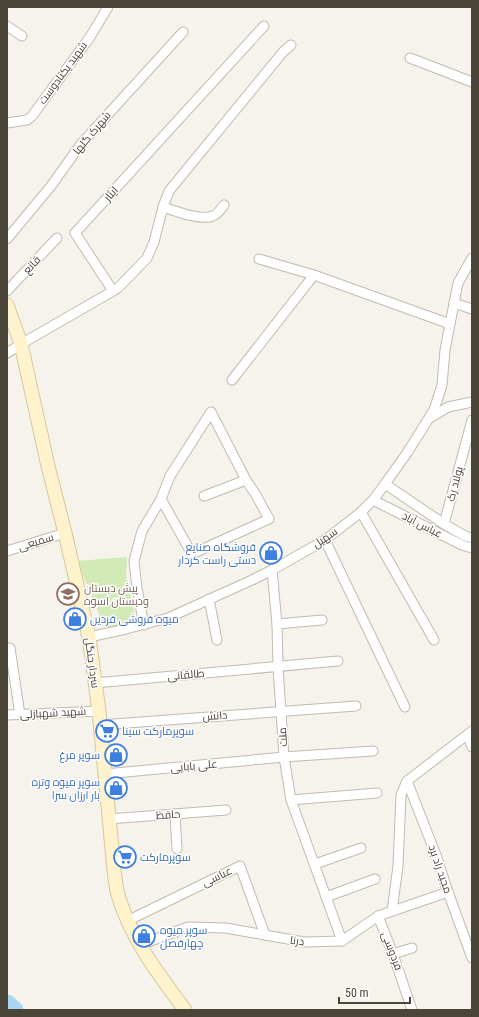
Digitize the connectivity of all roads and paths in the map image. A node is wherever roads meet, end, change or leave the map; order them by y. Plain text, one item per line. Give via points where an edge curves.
1 (108, 7) edge
2 (7, 26) edge
3 (264, 26) dead end
4 (183, 32) dead end
5 (22, 36) dead end
6 (291, 45) dead end
7 (410, 58) dead end
8 (472, 82) edge
9 (7, 123) edge
10 (224, 205) dead end
11 (163, 207) junction
12 (56, 238) dead end
13 (7, 239) edge
14 (472, 258) edge
15 (259, 259) dead end
16 (314, 274) junction
17 (7, 291) edge
18 (113, 292) junction
19 (454, 303) junction
20 (7, 305) edge
21 (472, 310) edge
22 (9, 319) edge
23 (450, 324) junction
24 (21, 344) junction
25 (7, 353) edge
26 (232, 380) dead end
27 (472, 402) edge
28 (430, 418) junction
29 (472, 420) edge
30 (246, 480) junction
31 (385, 484) junction
32 (204, 496) dead end
33 (161, 498) junction
34 (373, 500) junction
35 (361, 512) junction
36 (444, 524) junction
37 (65, 533) junction
38 (472, 538) edge
39 (326, 540) junction
40 (472, 548) edge
41 (7, 551) edge
42 (272, 570) junction
43 (209, 599) junction
44 (322, 620) dead end
45 (277, 624) junction
46 (144, 625) junction
47 (89, 637) junction
48 (217, 640) dead end
49 (434, 640) dead end
50 (10, 648) dead end
51 (338, 661) dead end
52 (278, 667) junction
53 (95, 683) junction
54 (356, 706) dead end
55 (405, 707) dead end
56 (99, 711) junction
57 (282, 712) junction
58 (20, 715) junction
59 (7, 716) edge
60 (100, 725) junction
61 (470, 733) edge
62 (472, 747) edge
63 (373, 750) dead end
64 (284, 757) junction
65 (105, 774) junction
66 (407, 781) junction
67 (377, 793) dead end
68 (291, 800) junction
69 (226, 810) dead end
70 (175, 814) junction
71 (109, 819) junction
72 (361, 848) dead end
73 (177, 849) dead end
74 (315, 864) junction
75 (375, 879) dead end
76 (448, 892) junction
77 (326, 897) junction
78 (392, 911) junction
79 (378, 916) junction
80 (127, 921) junction
81 (265, 935) junction
82 (342, 942) junction
83 (140, 945) junction
84 (412, 948) dead end
85 (394, 954) junction
86 (472, 958) edge
87 (185, 1010) edge
88 (412, 1010) edge

1 - 9 street, شهید یکتادوست via 90,37 32,116 27,120
2 - 5 street
3 - 18 street, ایثار via 75,233
4 - 13 street, شهرک گلها via 81,144 51,186
6 - 11 street via 169,191
7 - 8 street
10 - 11 street via 214,216 206,218
11 - 18 street via 147,258
12 - 17 street, قانع
14 - 19 street, سهیل via 458,283
15 - 16 street
16 - 23 street
16 - 26 street
18 - 24 street
19 - 21 street
19 - 23 street, سهیل
20 - 22 main road, سردار جنگل
22 - 24 main road, سردار جنگل
23 - 28 street, سهیل via 442,385
24 - 25 street
24 - 37 main road, سردار جنگل
27 - 28 street via 448,407
28 - 31 street, سهیل
29 - 36 street, پولاد رک
30 - 32 street
30 - 33 street via 211,412 170,476
30 - 33 street via 269,519 192,554
31 - 34 street, سهیل
31 - 36 street, عباس آباد
33 - 46 street via 142,531 134,561
34 - 35 street, سهیل
34 - 40 street, عباس آباد
35 - 39 street, سهیل
35 - 49 street
36 - 38 street, عباس آباد
37 - 41 street, سمیعی
37 - 47 main road, سردار جنگل
39 - 42 street, سهیل
39 - 55 street
42 - 43 street, سهیل
42 - 45 street, ملت
43 - 46 street, سهیل via 168,618
43 - 48 street
44 - 45 street
45 - 52 street, ملت
46 - 47 street, سهیل
47 - 53 main road, سردار جنگل
50 - 58 street
51 - 52 street, طالقانی
52 - 53 street, طالقانی
52 - 57 street, ملت
53 - 56 main road, سردار جنگل
54 - 57 street, دانش
56 - 58 street, شهید شهبازلی
56 - 60 main road, سردار جنگل
57 - 60 street, دانش
57 - 64 street, ملت
58 - 59 street, شهید شهبازلی
60 - 65 main road, سردار جنگل
61 - 62 street
61 - 66 street
63 - 64 street, علی بابایی
64 - 65 street, علی بابایی
64 - 68 street, ملت
65 - 71 main road, سردار جنگل
66 - 76 street, مجید راد برد
66 - 78 street via 401,795 398,866
67 - 68 street
68 - 74 street, ملت
69 - 70 street, حافظ
70 - 71 street, حافظ
70 - 73 street
71 - 80 main road, سردار جنگل via 118,896
72 - 74 street
74 - 77 street, ملت
75 - 77 street
76 - 78 street
76 - 86 street, مجید راد برد
77 - 82 street, ملت
78 - 79 street
79 - 82 street
79 - 85 street, فردوسی
80 - 81 street, عباسی via 240,866
80 - 83 main road, سردار جنگل
81 - 82 street, درنا via 304,942
81 - 83 street, درنا via 226,928 188,927
83 - 87 main road, سردار جنگل
84 - 85 street
85 - 88 street, فردوسی

